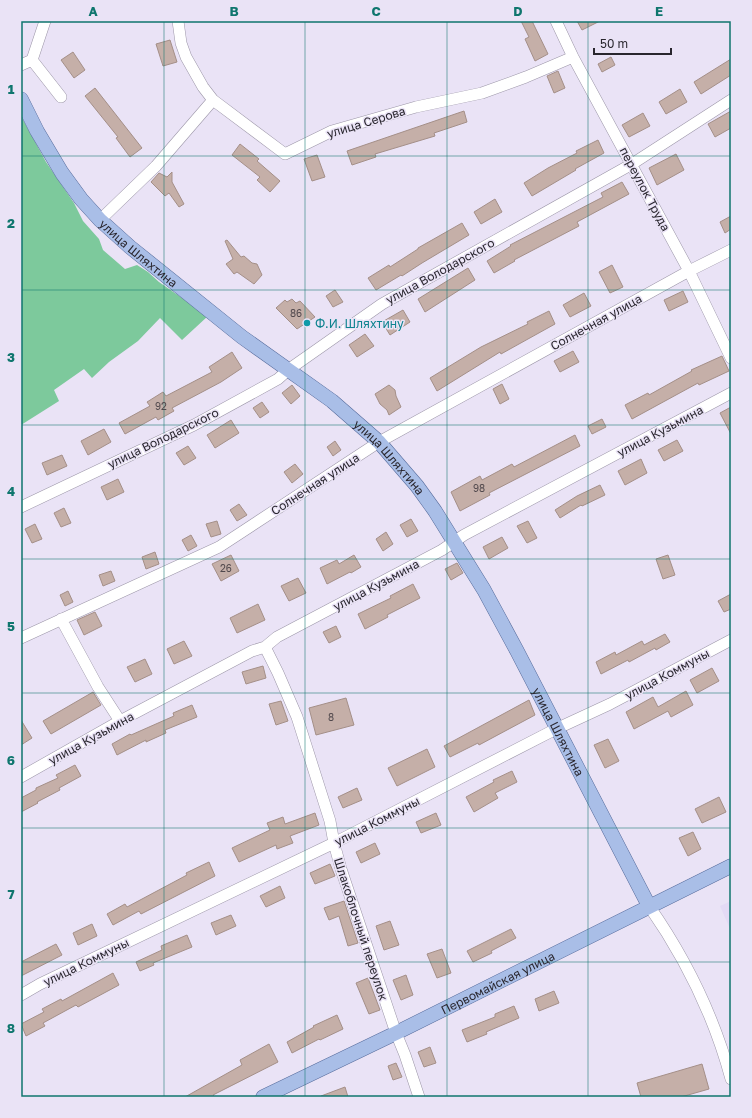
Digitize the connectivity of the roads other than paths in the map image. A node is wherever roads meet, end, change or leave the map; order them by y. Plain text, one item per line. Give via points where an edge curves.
1 (45, 21) edge
2 (178, 21) edge
3 (556, 21) edge
4 (573, 57) junction
5 (32, 60) junction
6 (21, 65) edge
7 (61, 97) dead end
8 (21, 99) edge
9 (213, 100) junction
10 (731, 100) edge
11 (632, 164) junction
12 (100, 220) junction
13 (731, 250) edge
14 (689, 271) junction
15 (731, 358) edge
16 (288, 370) junction
17 (731, 393) edge
18 (379, 442) junction
19 (21, 507) edge
20 (454, 541) junction
21 (61, 619) junction
22 (21, 638) edge
23 (731, 640) edge
24 (265, 647) junction
25 (120, 721) junction
26 (556, 729) junction
27 (21, 777) edge
28 (334, 843) junction
29 (731, 866) edge
30 (649, 906) junction
31 (21, 995) edge
32 (396, 1033) junction
33 (731, 1079) edge
34 (263, 1097) edge
35 (419, 1097) edge

1 - 5 street
2 - 9 street, улица Серова via 186,57
3 - 4 street, переулок Труда
4 - 9 street, улица Серова via 482,92 416,107 332,131 285,154
4 - 11 street, переулок Труда
5 - 6 street
5 - 7 street
8 - 12 main road, улица Шляхтина via 56,163 81,199
9 - 12 street via 156,166
10 - 11 street, улица Володарского
11 - 14 street, переулок Труда
11 - 16 street, улица Володарского via 382,304
12 - 16 main road, улица Шляхтина via 242,337
13 - 14 street, Солнечная улица
14 - 15 street, переулок Труда
14 - 18 street, Солнечная улица
16 - 18 main road, улица Шляхтина via 332,401
16 - 19 street, улица Володарского via 278,379 194,425
17 - 20 street, улица Кузьмина
18 - 20 main road, улица Шляхтина via 435,511
18 - 21 street, Солнечная улица via 220,547
20 - 24 street, улица Кузьмина via 435,554 276,637
20 - 26 main road, улица Шляхтина via 514,644
21 - 22 street, Солнечная улица
21 - 25 street via 98,687
23 - 26 street, улица Коммуны via 610,704
24 - 25 street, улица Кузьмина via 252,651
24 - 28 street, Шлакоблочный переулок via 297,717 330,821
25 - 27 street, улица Кузьмина
26 - 28 street, улица Коммуны
26 - 30 main road, улица Шляхтина
28 - 31 street, улица Коммуны
28 - 32 street, Шлакоблочный переулок
29 - 30 main road, Первомайская улица
30 - 32 main road, Первомайская улица
30 - 33 street via 690,971 706,1005
32 - 34 main road, Первомайская улица
32 - 35 street, Шлакоблочный переулок

